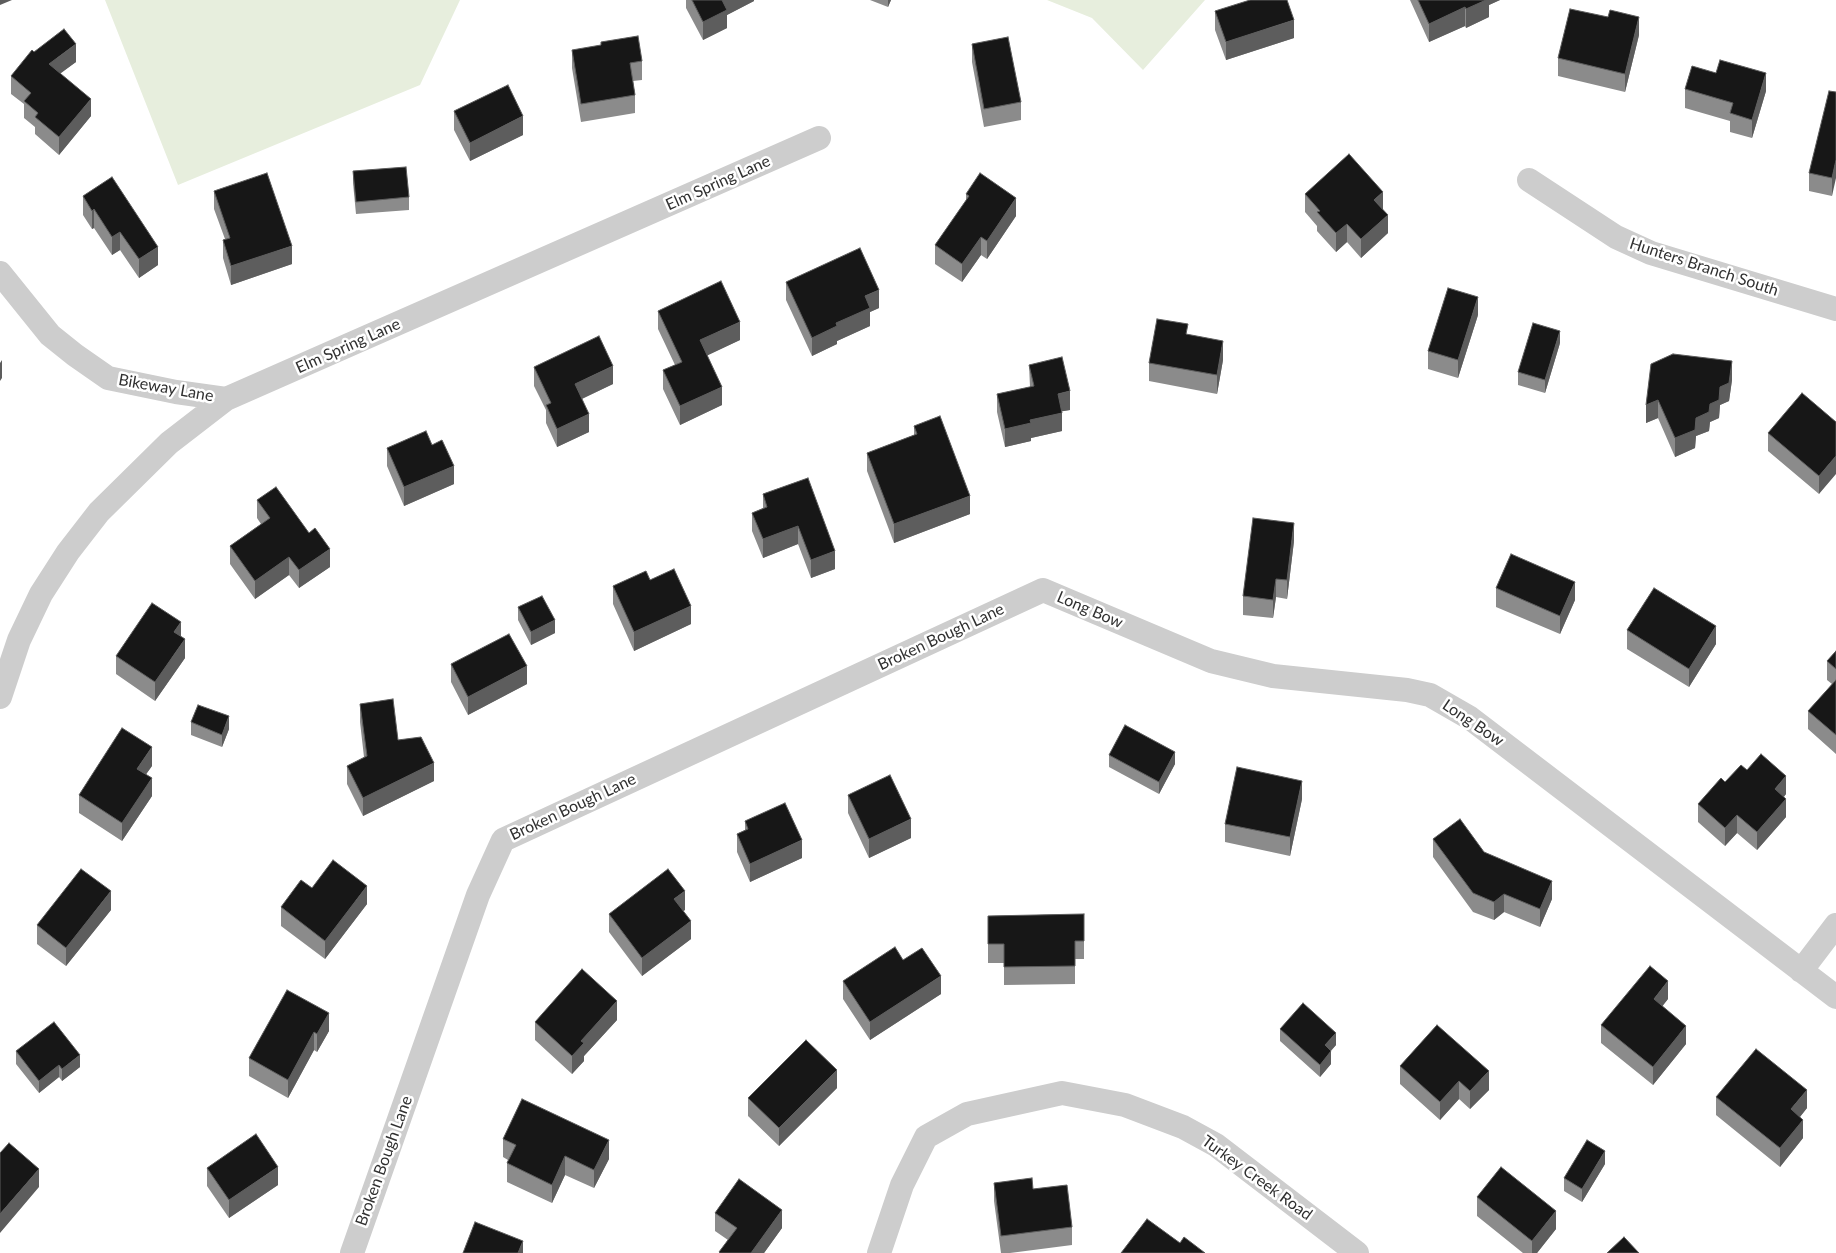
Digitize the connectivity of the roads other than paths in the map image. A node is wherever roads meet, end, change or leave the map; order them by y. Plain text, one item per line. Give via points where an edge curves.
1 (819, 138) dead end
2 (1529, 180) dead end
3 (0, 273) edge
4 (1836, 310) edge
5 (226, 399) junction
6 (1043, 590) joint
7 (0, 697) edge
8 (1836, 925) edge
9 (1801, 971) junction
10 (1836, 997) edge
11 (352, 1253) edge
12 (879, 1253) edge
13 (1358, 1253) edge

1 - 5 street, Elm Spring Lane
2 - 4 street, Hunters Branch South via 1616,237 1651,253
3 - 5 street, Bikeway Lane via 50,335 108,378
5 - 7 street, Elm Spring Lane via 169,443 99,512 68,552 41,594 19,640
6 - 9 street, Long Bow via 1211,661 1273,676 1430,695 1470,718
6 - 11 street, Broken Bough Lane via 503,840 478,895
8 - 9 street
9 - 10 street, Long Bow
12 - 13 street, Turkey Creek Road via 902,1185 926,1137 967,1114 1062,1093 1125,1105 1183,1127 1216,1145

